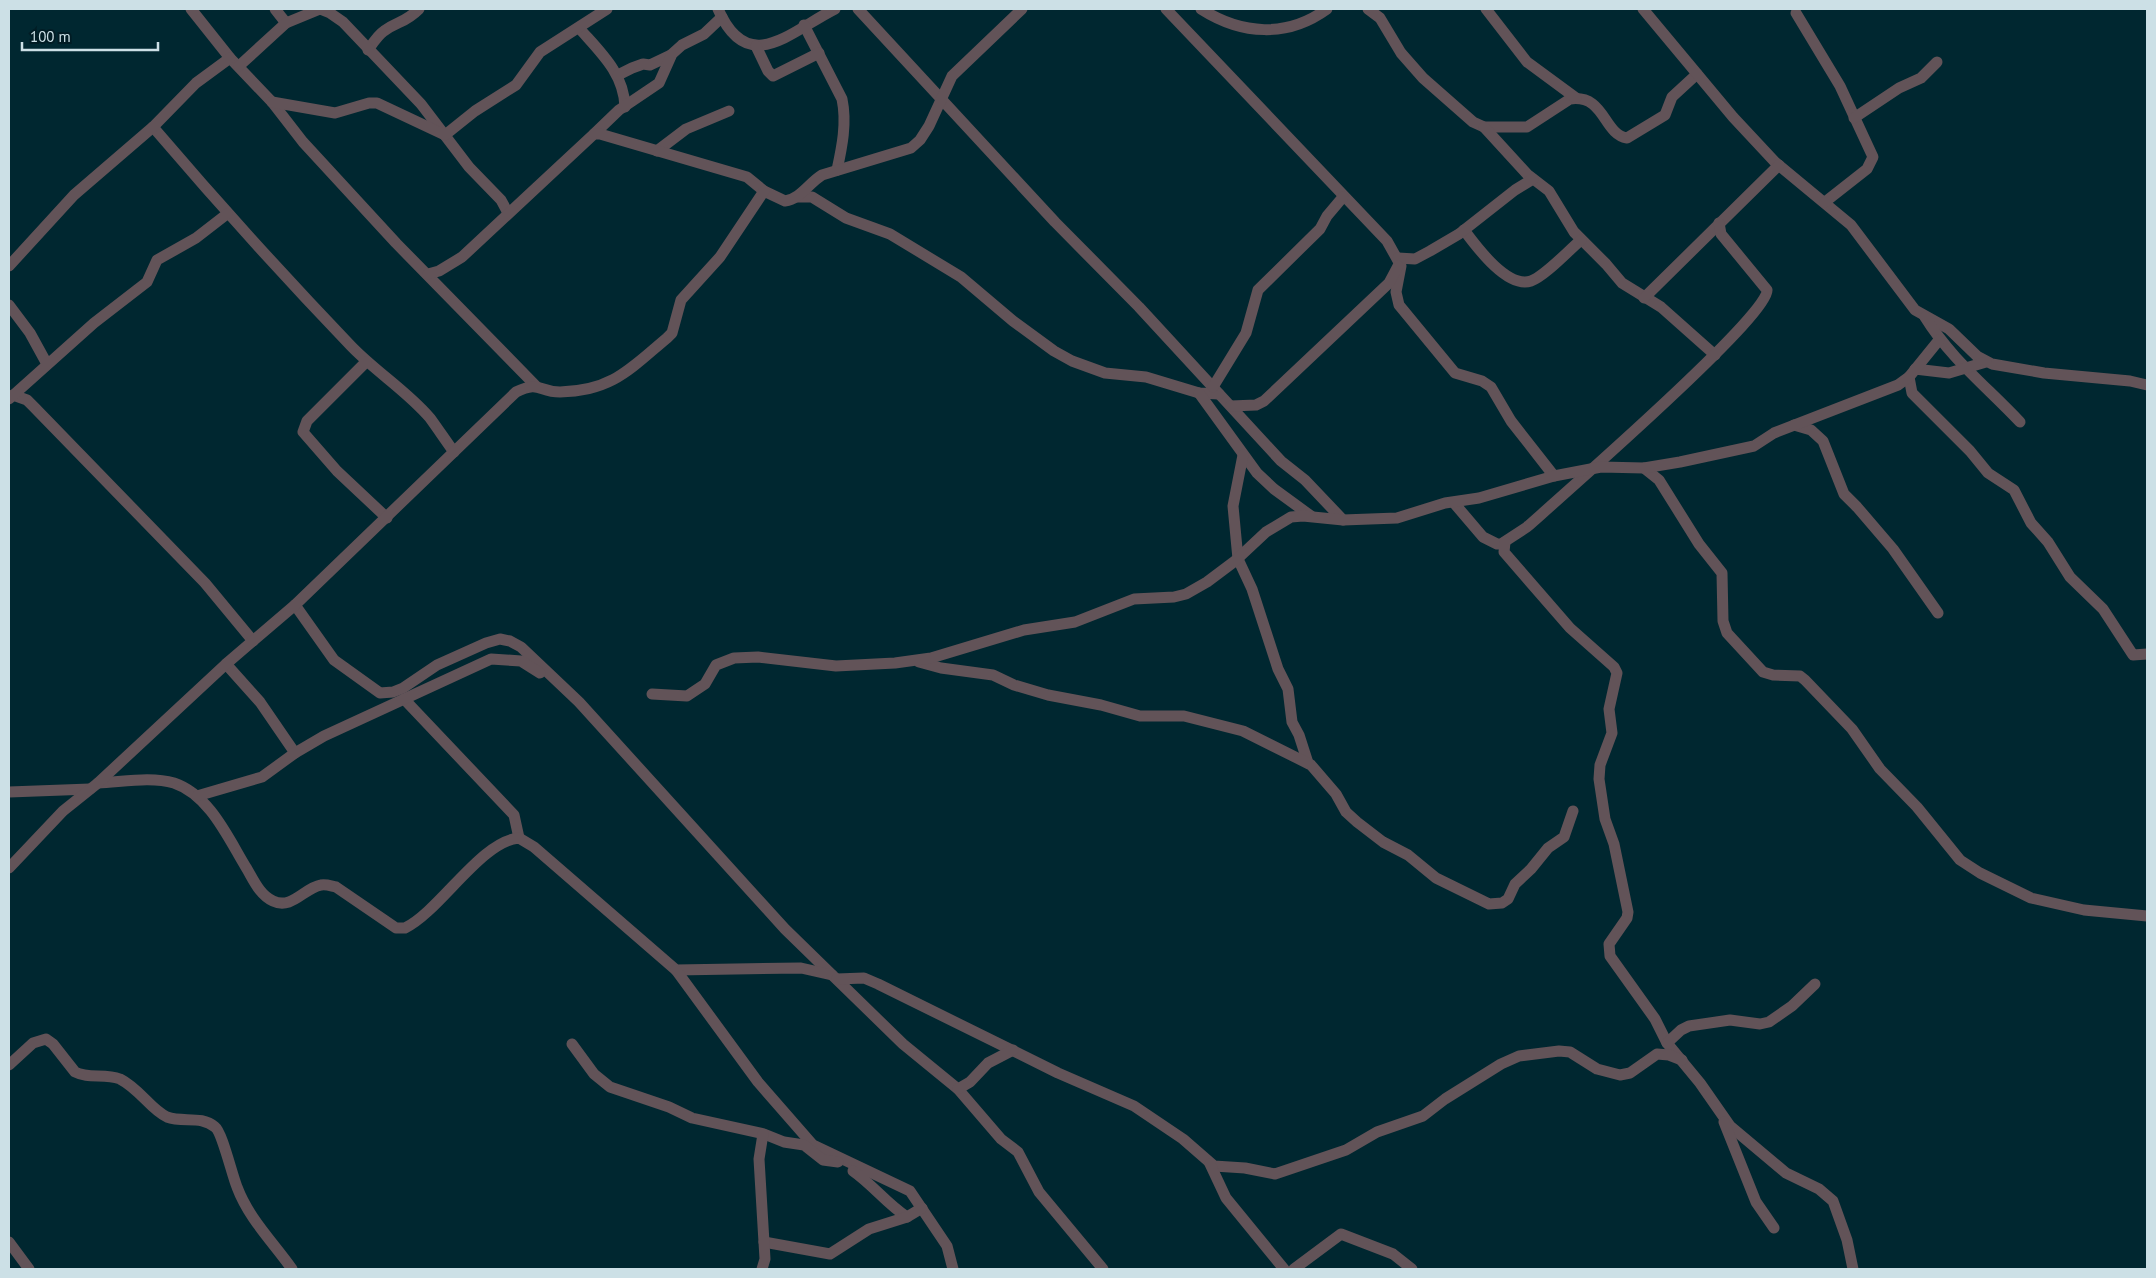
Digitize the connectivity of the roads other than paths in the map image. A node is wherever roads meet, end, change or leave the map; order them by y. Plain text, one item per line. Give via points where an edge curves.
1 (191, 9) edge
2 (275, 9) edge
3 (419, 9) edge
4 (607, 9) edge
5 (835, 9) edge
6 (858, 9) edge
7 (1022, 9) edge
8 (1166, 9) edge
9 (1202, 9) edge
10 (1327, 9) edge
11 (1368, 9) edge
12 (1486, 9) edge
13 (1643, 9) edge
14 (720, 13) edge
15 (1796, 13) dead end
16 (286, 23) junction
17 (804, 25) junction
18 (579, 28) junction
19 (756, 46) junction
20 (368, 50) junction
21 (819, 53) junction
22 (671, 56) junction
23 (230, 58) junction
24 (1938, 62) dead end
25 (239, 66) junction
26 (1697, 74) junction
27 (618, 75) junction
28 (941, 98) junction
29 (1576, 98) junction
30 (272, 102) junction
31 (625, 107) junction
32 (729, 111) dead end
33 (1854, 118) junction
34 (153, 127) junction
35 (1484, 127) junction
36 (594, 134) junction
37 (445, 135) junction
38 (657, 151) junction
39 (1779, 165) junction
40 (837, 170) junction
41 (1534, 179) junction
42 (764, 191) junction
43 (797, 197) junction
44 (1343, 197) junction
45 (1825, 202) junction
46 (508, 213) junction
47 (227, 214) junction
48 (1719, 223) junction
49 (1464, 230) junction
50 (1581, 240) junction
51 (1399, 260) junction
52 (9, 266) edge
53 (428, 274) junction
54 (1644, 298) junction
55 (9, 305) edge
56 (1925, 317) junction
57 (1939, 340) junction
58 (1714, 355) junction
59 (366, 362) junction
60 (1986, 362) junction
61 (47, 364) junction
62 (1966, 369) junction
63 (521, 372) junction
64 (1912, 373) junction
65 (27, 383) junction
66 (2147, 385) edge
67 (536, 386) junction
68 (1216, 391) junction
69 (516, 392) junction
70 (1199, 393) junction
71 (11, 397) edge
72 (27, 400) junction
73 (1230, 406) junction
74 (2020, 422) dead end
75 (1794, 425) junction
76 (454, 452) junction
77 (1243, 454) junction
78 (1644, 468) junction
79 (1589, 471) junction
80 (1554, 476) junction
81 (1454, 503) junction
82 (1311, 516) junction
83 (387, 518) junction
84 (1343, 520) junction
85 (1505, 542) junction
86 (1238, 559) junction
87 (295, 605) junction
88 (1938, 613) dead end
89 (253, 641) junction
90 (2147, 654) edge
91 (917, 661) junction
92 (226, 664) junction
93 (652, 694) dead end
94 (404, 699) junction
95 (579, 702) junction
96 (295, 754) junction
97 (1308, 763) junction
98 (94, 786) junction
99 (9, 792) edge
100 (197, 796) junction
101 (1573, 811) dead end
102 (519, 838) junction
103 (9, 868) edge
104 (2147, 916) edge
105 (676, 970) junction
106 (836, 977) junction
107 (1815, 984) dead end
108 (1667, 1043) junction
109 (572, 1044) dead end
110 (1013, 1050) junction
111 (1682, 1060) junction
112 (9, 1065) edge
113 (958, 1089) junction
114 (1719, 1109) junction
115 (763, 1134) junction
116 (1210, 1164) junction
117 (922, 1208) junction
118 (907, 1217) junction
119 (1774, 1228) dead end
120 (9, 1242) edge
121 (764, 1242) junction
122 (29, 1269) edge
123 (292, 1269) edge
124 (762, 1269) edge
125 (953, 1269) edge
126 (1103, 1269) edge
127 (1284, 1269) edge
128 (1294, 1269) edge
129 (1412, 1269) edge
130 (1853, 1269) edge

1 - 23 street
2 - 16 street
3 - 20 street via 408,20 386,29
4 - 18 street
5 - 17 street
6 - 28 street
7 - 28 street via 952,76
8 - 44 street
9 - 10 street via 1217,18 1245,27 1271,30 1301,25
11 - 35 street via 1380,18 1401,53 1423,78 1462,114
12 - 29 street via 1527,62
13 - 26 street
14 - 19 street via 741,40
14 - 22 street via 704,34 682,45
15 - 33 street via 1840,86
16 - 20 street via 320,9 343,22
16 - 25 street
17 - 19 street via 776,43
17 - 21 street
18 - 27 street
18 - 37 street via 540,52 516,85
19 - 21 street via 773,76
20 - 37 street via 421,104
21 - 40 street via 845,112
22 - 27 street
22 - 31 street via 659,83
23 - 25 street
23 - 34 street via 196,83
24 - 33 street via 1921,78 1899,88
25 - 30 street
26 - 29 street via 1672,97 1664,115 1627,138 1618,136 1596,106
26 - 39 street
27 - 31 street via 625,93
28 - 40 street via 929,126 916,144 896,154
28 - 68 street
29 - 35 street via 1551,110 1531,126
30 - 37 street via 334,113 369,102 376,103
30 - 53 street via 303,142
31 - 36 street
32 - 38 street via 686,129
33 - 45 street via 1873,157 1872,163
34 - 47 street
34 - 52 street via 74,195
35 - 41 street
36 - 38 street
36 - 46 street
37 - 46 street via 469,167 501,200
38 - 42 street via 747,177
39 - 45 street
39 - 48 street
40 - 43 street via 814,180
41 - 49 street
41 - 50 street via 1549,192
42 - 43 street via 782,201
42 - 67 street via 720,257 681,300 672,333 625,374 584,390 558,392
43 - 70 street via 812,197 846,218 890,234 961,277 1013,321 1072,361 1105,373 1146,377
44 - 51 street via 1387,241
44 - 68 street via 1320,229 1258,290 1246,333
45 - 56 street via 1851,225 1908,302
46 - 53 street via 462,257
47 - 59 street
47 - 61 street via 196,238 157,260 147,282
48 - 54 street
48 - 58 street via 1721,234 1768,293 1760,308
49 - 50 street via 1490,262 1510,277 1526,282 1537,278
49 - 51 street via 1415,259
50 - 54 street via 1622,283
51 - 73 street via 1389,283 1264,401 1256,405
51 - 80 street via 1401,276 1396,299 1399,305 1455,373 1491,387 1511,421
53 - 63 street
54 - 58 street via 1662,307
55 - 61 street
56 - 57 street
56 - 60 street via 1949,329
57 - 62 street
57 - 64 street
58 - 79 street
59 - 76 street via 429,418
59 - 83 street via 307,421 303,432 337,471
60 - 62 street
60 - 66 street via 2044,373
61 - 65 street
62 - 64 street via 1949,373
62 - 74 street
63 - 67 street
63 - 69 street via 521,384
64 - 75 street via 1893,388
64 - 90 street via 1912,393 1988,473 2014,490 2031,523 2048,542 2070,577 2103,609 2133,655
65 - 71 street
65 - 72 street
67 - 69 street
68 - 70 street
68 - 73 street
69 - 76 street
70 - 77 street
71 - 72 street
72 - 89 street via 205,583
73 - 84 street
75 - 78 street via 1774,432 1754,446
75 - 88 street via 1811,430 1823,441 1846,498 1892,549
76 - 83 street
77 - 82 street via 1264,480
77 - 86 street via 1234,506
78 - 79 street via 1602,467
78 - 104 street via 1659,480 1698,544 1722,574 1723,621 1727,632 1763,672 1800,676 1806,680 1852,729 1880,769 1960,860 2031,898 2084,910
79 - 80 street
79 - 85 street via 1527,527
80 - 81 street
81 - 84 street via 1397,518
81 - 85 street via 1483,537 1497,544
82 - 84 street
82 - 86 street via 1285,520 1266,532
83 - 87 street
85 - 108 street via 1504,552 1570,628 1614,667 1618,676 1610,709 1612,733 1600,765 1599,779 1628,912 1608,950 1655,1019
86 - 91 street via 1186,594 1134,599 1075,622 1024,630
86 - 97 street via 1288,689 1292,722
87 - 89 street
87 - 95 street via 334,660 380,693 398,690 437,665 500,639 521,647
89 - 92 street
91 - 93 street via 836,666 758,657 734,658 716,665 705,684 687,696
91 - 97 street via 993,676 1048,695 1140,716 1184,716 1243,731
92 - 96 street via 260,702
92 - 98 street
94 - 95 street via 491,659 506,659 531,666
94 - 96 street via 324,736
94 - 102 street via 514,815
95 - 106 street via 785,929
96 - 100 street via 262,777
97 - 101 street via 1357,822 1383,842 1408,855 1436,878 1489,904 1508,899 1515,884 1548,848 1564,837
98 - 99 street
98 - 100 street via 153,780 174,783
98 - 103 street via 46,827
100 - 102 street via 217,821 264,896 274,902 291,902 311,889 325,885 336,888 401,929 411,925 492,850 504,841
102 - 105 street via 534,847
105 - 106 street via 801,968
105 - 117 street via 758,1082 806,1139 825,1152 910,1191
106 - 110 street via 864,978
106 - 113 street via 903,1044
107 - 108 street via 1769,1022 1730,1020 1689,1026
108 - 111 street
109 - 115 street via 594,1074 610,1087 692,1118
110 - 113 street via 988,1063 970,1082
110 - 116 street via 1134,1106 1183,1139
111 - 114 street
111 - 116 street via 1657,1054 1620,1075 1597,1069 1570,1052 1528,1054 1501,1064 1423,1116 1377,1132 1346,1150 1292,1169 1276,1174 1245,1168 1217,1168
112 - 123 street via 33,1044 46,1039 75,1072 108,1075 133,1087 169,1117 208,1122 217,1128 244,1204
113 - 126 street via 1001,1139 1018,1152 1039,1192
114 - 119 street via 1756,1202
114 - 130 street via 1730,1126 1780,1168 1828,1195 1839,1218
115 - 118 street via 804,1145 823,1160 842,1163
115 - 121 street via 759,1158
116 - 127 street via 1226,1198
117 - 118 street
117 - 125 street via 947,1246
118 - 121 street via 869,1229 830,1254
120 - 122 street
121 - 124 street
128 - 129 street via 1342,1234 1393,1254

